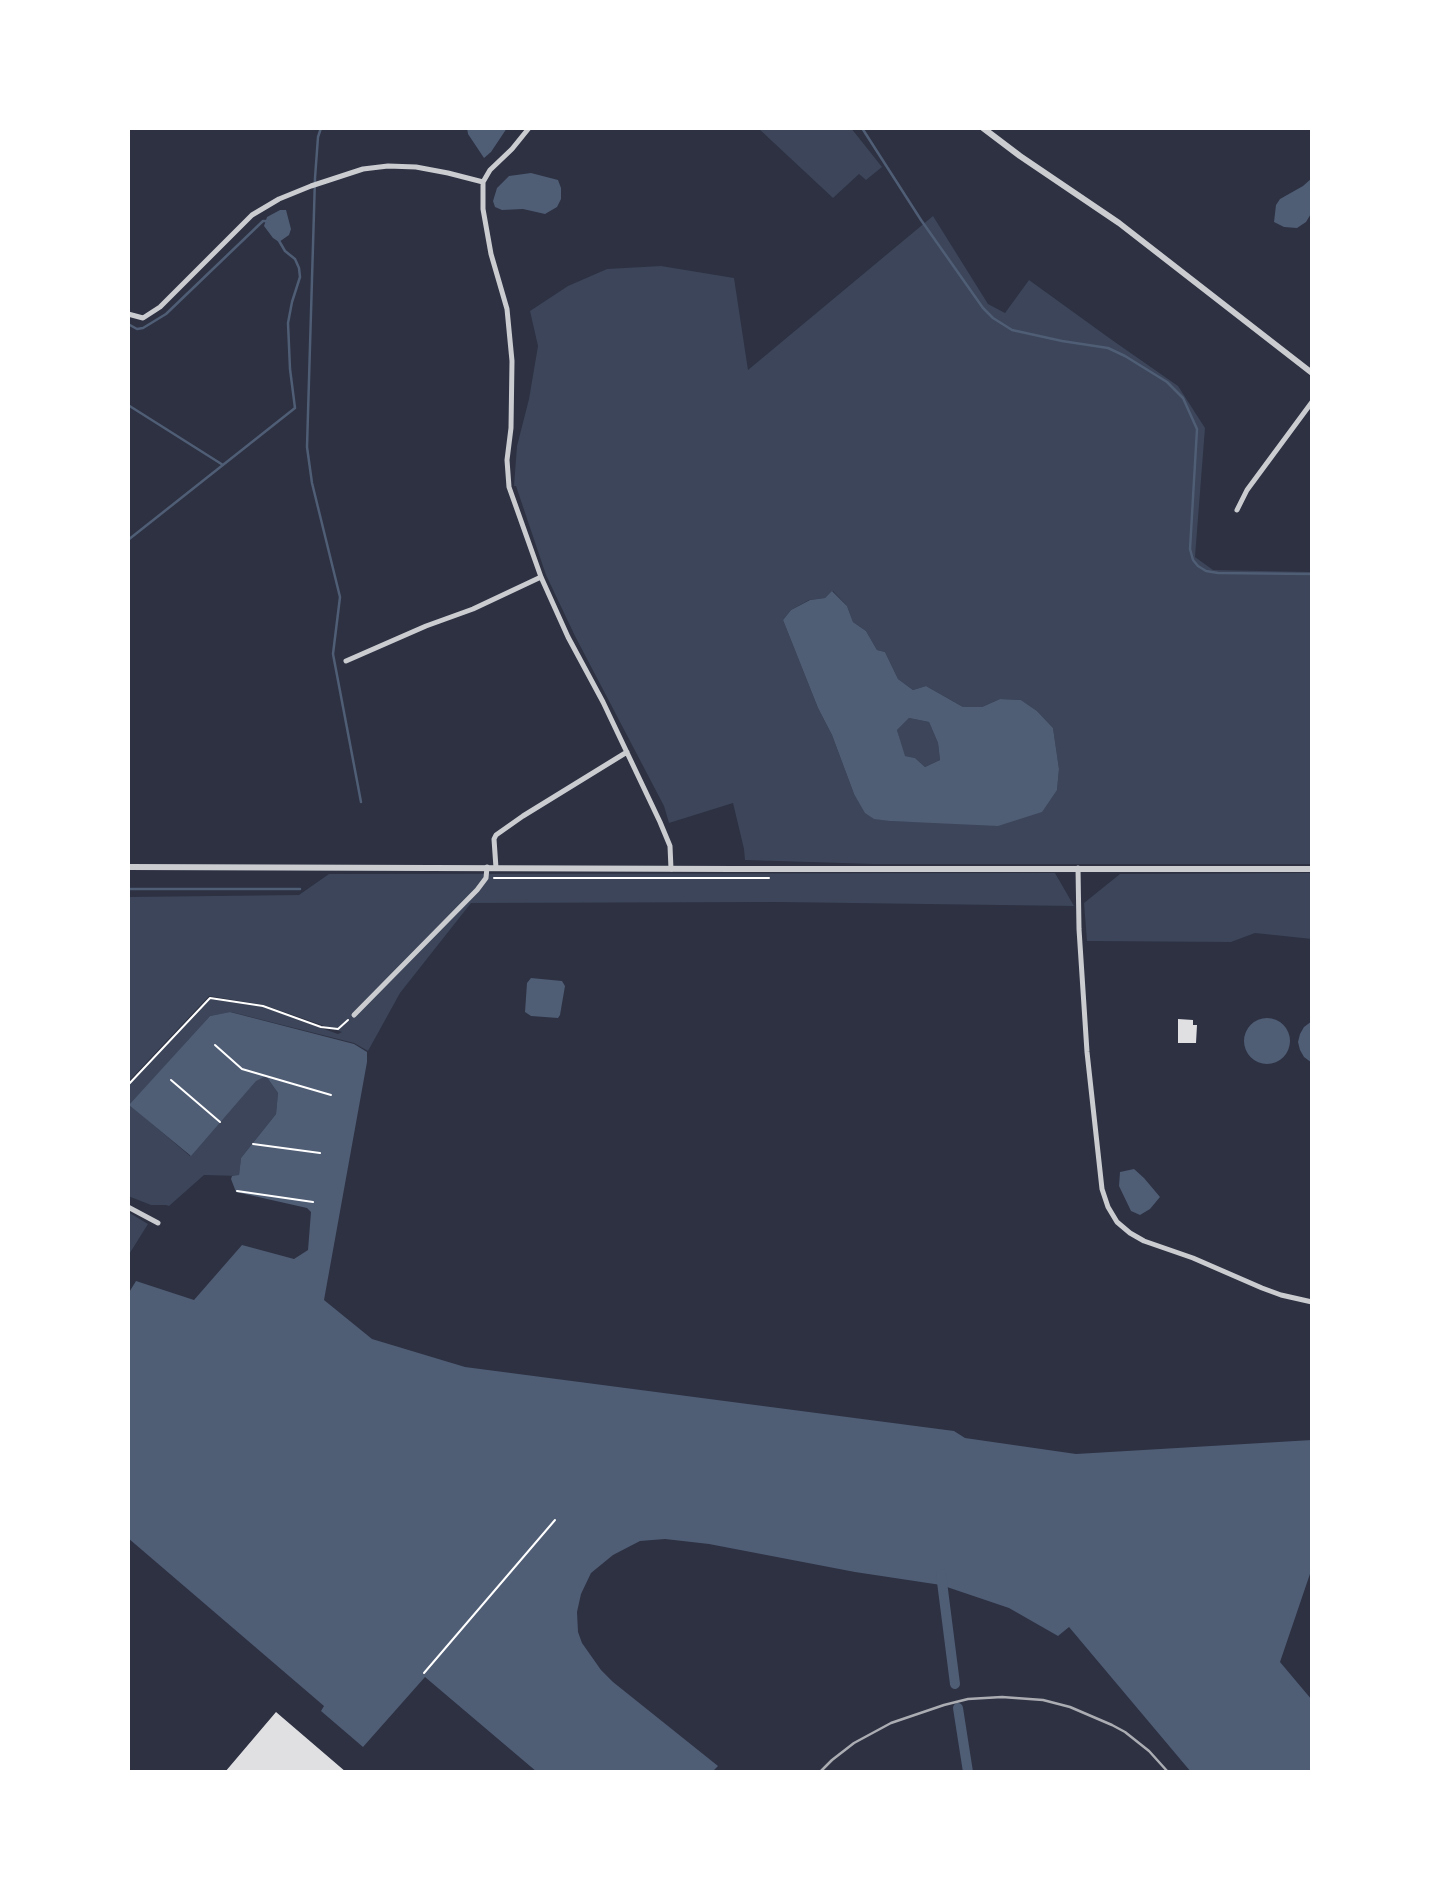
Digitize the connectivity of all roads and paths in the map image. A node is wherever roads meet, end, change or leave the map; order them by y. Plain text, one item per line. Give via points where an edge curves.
1 (528, 128) edge
2 (983, 128) edge
3 (483, 182) junction
4 (128, 314) edge
5 (1312, 373) edge
6 (1312, 402) edge
7 (1237, 510) dead end
8 (541, 577) junction
9 (346, 661) dead end
10 (627, 752) junction
11 (128, 867) edge
12 (487, 867) junction
13 (496, 868) junction
14 (1078, 868) junction
15 (671, 869) junction
16 (1312, 869) edge
17 (354, 1015) joint
18 (215, 1045) dead end
19 (172, 1080) dead end
20 (128, 1084) edge
21 (331, 1095) dead end
22 (220, 1122) dead end
23 (253, 1144) dead end
24 (320, 1153) dead end
25 (237, 1191) dead end
26 (313, 1202) dead end
27 (128, 1207) edge
28 (158, 1223) dead end
29 (1312, 1302) edge
30 (555, 1520) dead end
31 (424, 1674) dead end

1 - 3 street
2 - 5 street via 1119,223
3 - 4 street via 427,169 388,166 312,186 252,215 160,307 143,318
3 - 8 street via 483,209 506,309 512,361 509,487
6 - 7 street
8 - 9 street
8 - 10 street
10 - 13 street via 496,835
10 - 15 street via 670,846
11 - 12 street
12 - 13 street
12 - 17 street via 477,890
13 - 15 street
14 - 15 street
14 - 16 street
14 - 29 street via 1087,1052 1102,1189 1108,1207 1117,1222 1144,1241 1281,1295
17 - 20 path via 338,1029 321,1027 263,1006 210,998
18 - 21 path via 242,1069
19 - 22 path
23 - 24 path
25 - 26 path
27 - 28 street
30 - 31 path

